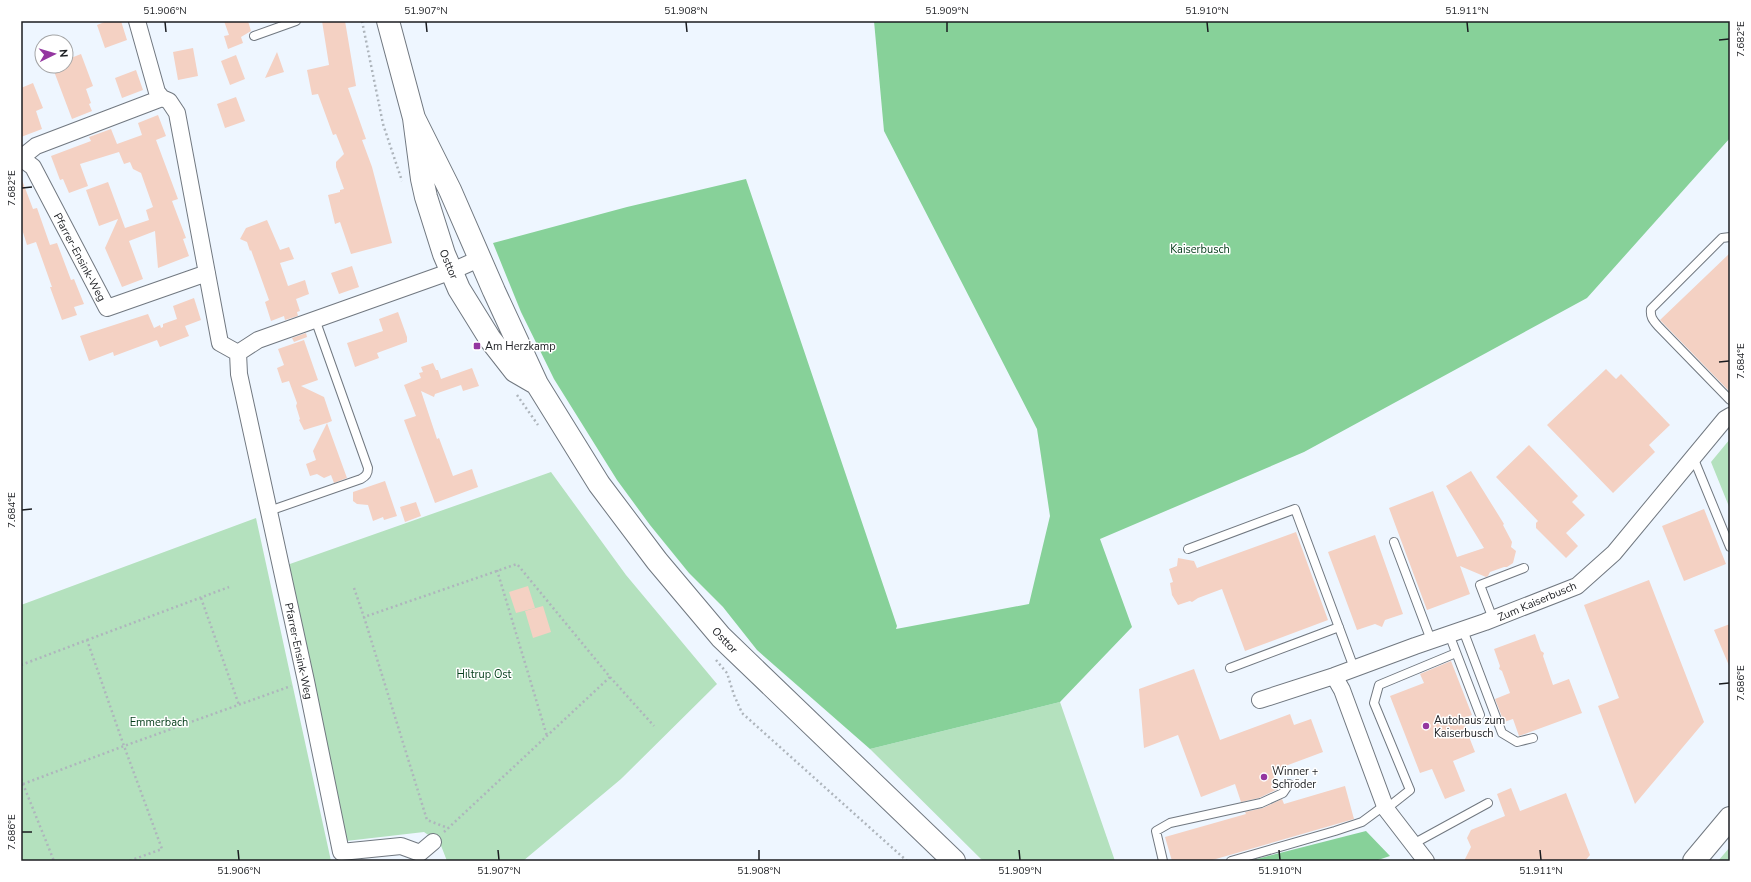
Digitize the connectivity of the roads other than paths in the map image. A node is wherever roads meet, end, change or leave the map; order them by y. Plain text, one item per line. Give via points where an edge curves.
1 (137, 21) edge
2 (296, 21) edge
3 (388, 21) edge
4 (254, 36) dead end
5 (162, 98) junction
6 (414, 118) junction
7 (21, 158) edge
8 (1730, 237) edge
9 (479, 259) junction
10 (452, 271) junction
11 (207, 273) junction
12 (315, 319) junction
13 (238, 353) junction
14 (536, 384) junction
15 (1730, 400) edge
16 (1730, 416) edge
17 (1693, 456) junction
18 (269, 511) junction
19 (1394, 542) dead end
20 (1730, 547) edge
21 (1188, 549) dead end
22 (1524, 568) dead end
23 (1493, 619) junction
24 (1339, 628) junction
25 (1456, 632) junction
26 (1431, 640) junction
27 (1456, 653) junction
28 (1230, 668) dead end
29 (1354, 668) junction
30 (1334, 676) junction
31 (1260, 700) dead end
32 (1480, 715) dead end
33 (1533, 738) dead end
34 (1289, 784) dead end
35 (1488, 803) dead end
36 (1385, 807) junction
37 (1730, 818) edge
38 (433, 842) dead end
39 (1413, 844) junction
40 (954, 861) edge
41 (1163, 861) edge
42 (1231, 861) edge
43 (1426, 861) edge
44 (1694, 861) edge

1 - 5 street via 157,92
2 - 4 lane
3 - 6 main road, Osttor
5 - 7 street, Pfarrer-Ensink-Weg via 36,146
5 - 11 street via 169,101 177,113
6 - 9 main road, Osttor via 450,190
6 - 10 main road, Osttor via 426,197
7 - 11 street, Pfarrer-Ensink-Weg via 33,167 107,308
8 - 15 lane via 1722,238 1651,309 1650,313 1658,326
9 - 10 street
9 - 14 main road, Osttor
10 - 12 street
10 - 14 main road, Osttor via 459,289 490,339 515,371
11 - 13 street via 220,343
12 - 13 street via 258,340
12 - 18 lane via 368,472 361,479
13 - 18 street, Pfarrer-Ensink-Weg via 239,374
14 - 40 main road, Osttor via 599,484 657,561 721,637
16 - 17 street, Zum Kaiserbusch
17 - 20 lane
17 - 23 street, Zum Kaiserbusch via 1614,553 1577,586
18 - 38 street, Pfarrer-Ensink-Weg via 341,852 401,846 420,853
19 - 26 lane
21 - 24 lane via 1295,509
22 - 23 lane via 1480,585
23 - 25 street, Zum Kaiserbusch
24 - 28 lane
24 - 29 lane
25 - 26 street, Zum Kaiserbusch
25 - 27 lane
25 - 33 lane via 1502,733 1517,742
26 - 29 street, Zum Kaiserbusch
27 - 32 lane
27 - 36 lane via 1379,685 1374,703 1410,790
29 - 30 street, Zum Kaiserbusch
30 - 31 street, Zum Kaiserbusch
30 - 36 street via 1342,690
34 - 41 lane via 1282,793 1261,802 1170,823 1156,832
35 - 39 lane
36 - 39 street
36 - 42 lane via 1362,822 1335,832
37 - 44 main road
39 - 43 street

